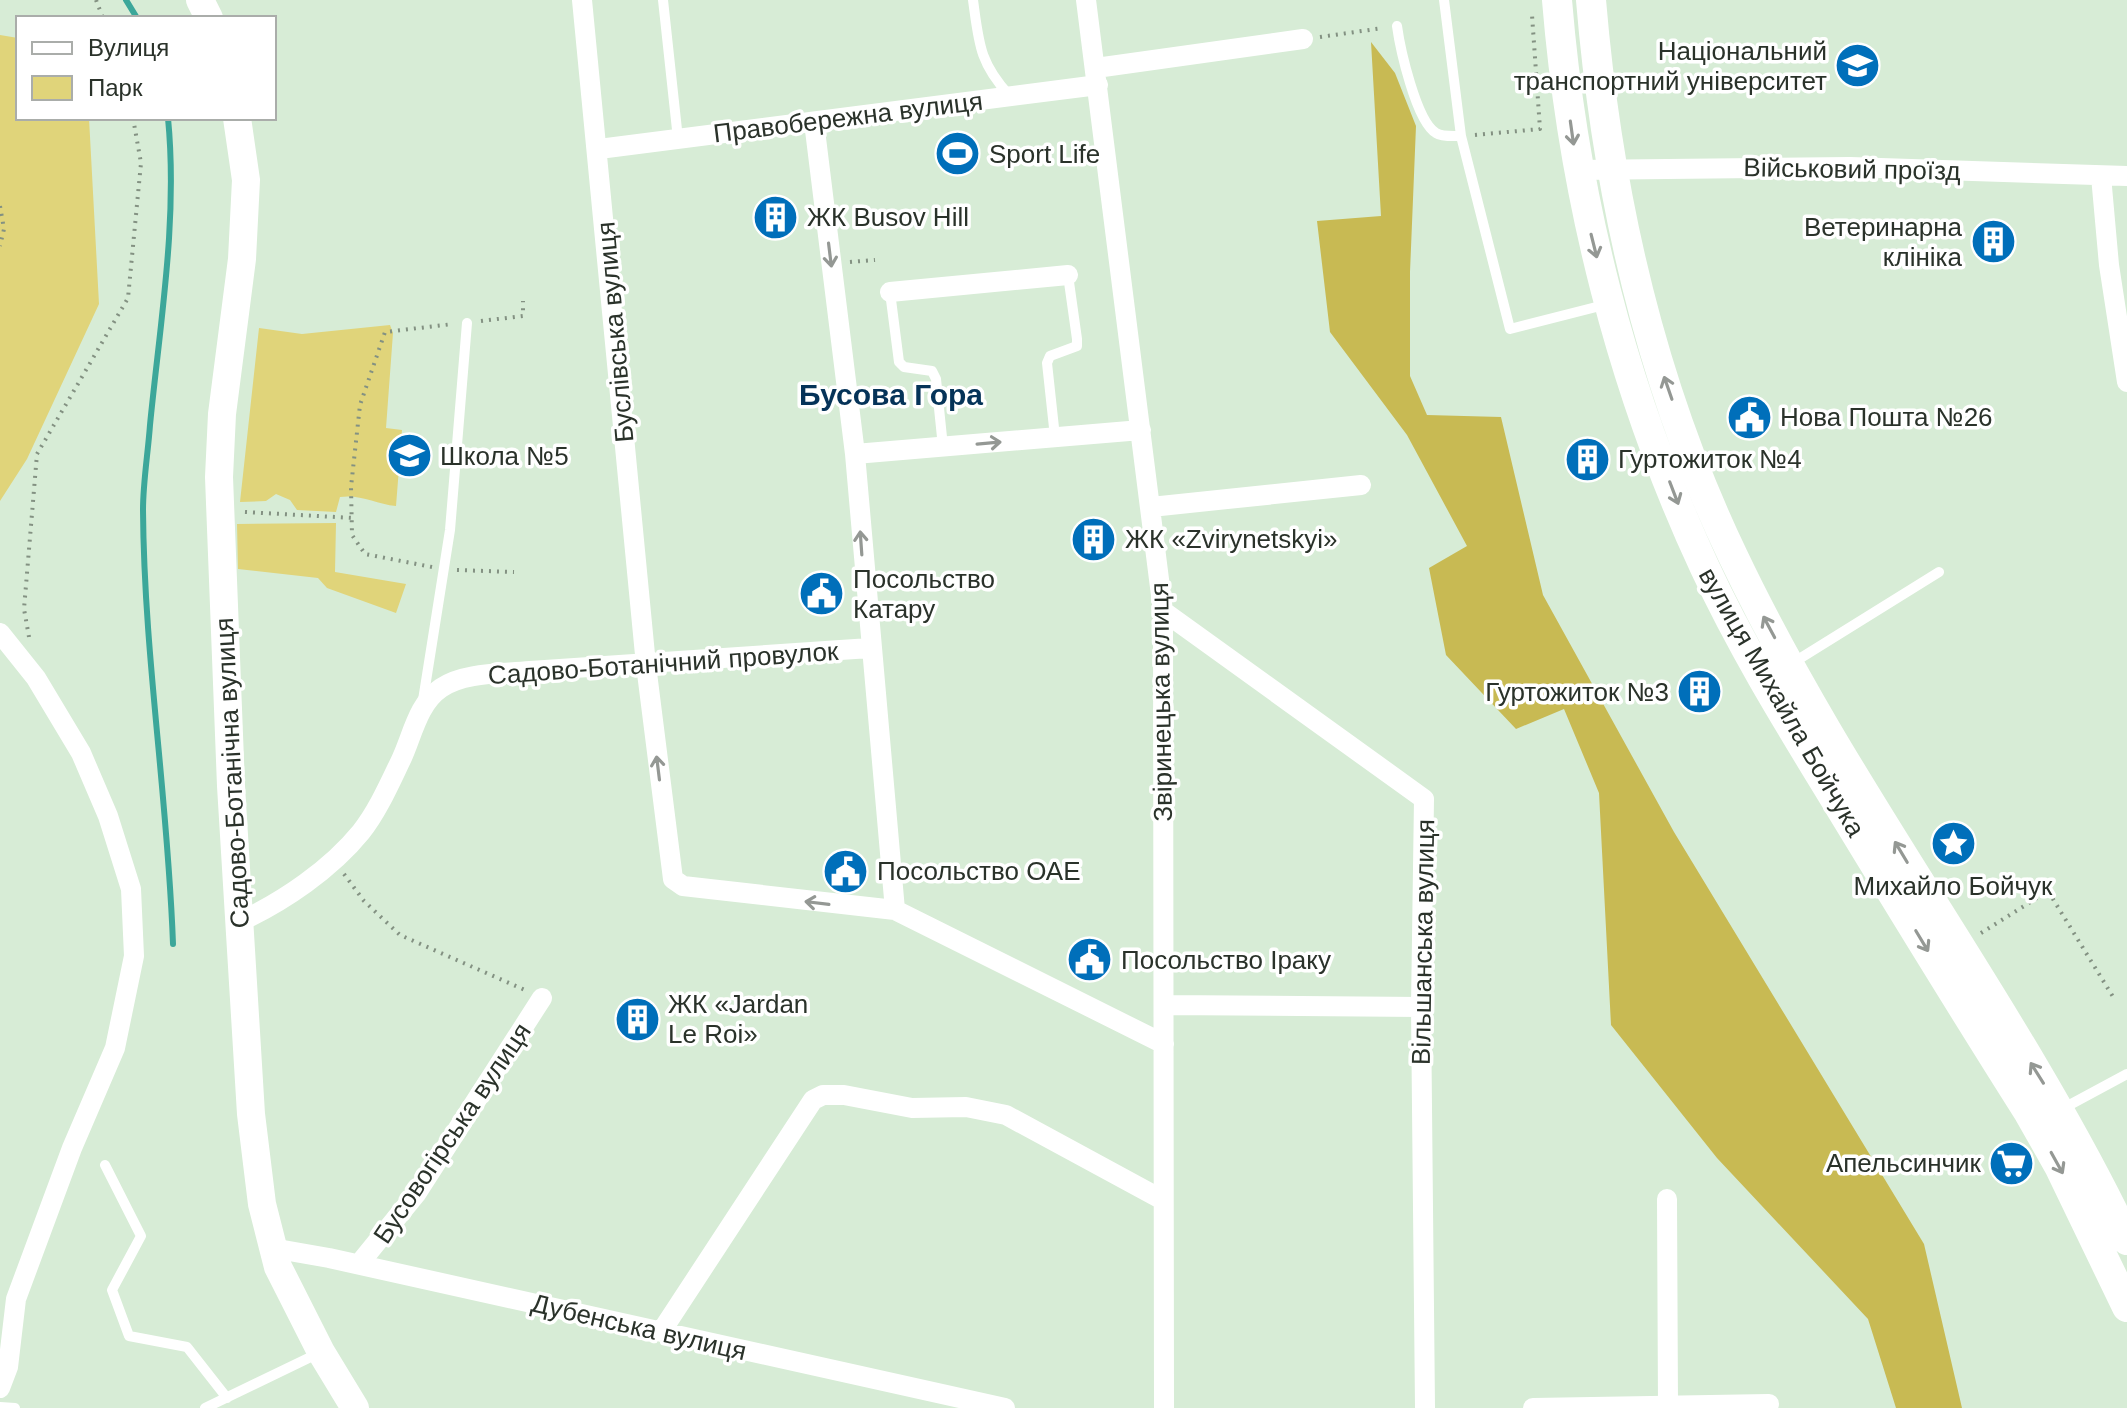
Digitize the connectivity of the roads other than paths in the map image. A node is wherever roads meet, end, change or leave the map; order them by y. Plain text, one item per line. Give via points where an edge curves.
1 (582, 0) edge
2 (663, 0) edge
3 (973, 0) edge
4 (1086, 0) edge
5 (1444, 0) edge
6 (1557, 0) edge
7 (1591, 0) edge
8 (1397, 26) road end
9 (1303, 39) road end
10 (1097, 77) junction
11 (1011, 96) junction
12 (237, 120) edge
13 (814, 122) junction
14 (1461, 136) junction
15 (678, 139) junction
16 (599, 149) junction
17 (1612, 169) junction
18 (1577, 170) junction
19 (2101, 176) junction
20 (2127, 176) edge
21 (1068, 275) joint
22 (890, 292) joint
23 (1609, 304) junction
24 (467, 323) road end
25 (2127, 382) edge
26 (1141, 430) junction
27 (1055, 437) junction
28 (943, 447) junction
29 (855, 454) junction
30 (1361, 485) dead end
31 (1151, 507) junction
32 (1939, 572) dead end
33 (1163, 611) junction
34 (0, 633) edge
35 (870, 648) junction
36 (646, 665) junction
37 (1789, 665) junction
38 (422, 706) junction
39 (895, 910) junction
40 (239, 922) junction
41 (542, 998) road end
42 (1164, 1005) junction
43 (1421, 1007) junction
44 (1164, 1044) junction
45 (2127, 1074) edge
46 (2060, 1110) junction
47 (105, 1165) dead end
48 (1161, 1199) junction
49 (1667, 1199) dead end
50 (2127, 1240) edge
51 (272, 1248) junction
52 (359, 1264) junction
53 (2127, 1307) edge
54 (661, 1332) junction
55 (321, 1352) junction
56 (0, 1388) edge
57 (227, 1398) junction
58 (1769, 1404) dead end
59 (1668, 1406) junction
60 (0, 1407) edge
61 (15, 1408) edge
62 (205, 1408) edge
63 (355, 1408) edge
64 (1005, 1408) edge
65 (1164, 1408) edge
66 (1425, 1408) edge
67 (1533, 1408) edge

1 - 16 street, Буслівська вулиця
2 - 15 lane
3 - 11 lane via 981,55
4 - 10 street, Звіринецька вулиця
5 - 14 lane
6 -> 18 main road, вулиця Михайла Бойчука
7 - 17 main road, вулиця Михайла Бойчука
8 - 14 lane via 1403,65 1429,126 1440,135
9 - 10 street, Правобережна вулиця
10 - 11 street, Правобережна вулиця
10 - 26 street, Звіринецька вулиця
11 - 13 street, Правобережна вулиця
12 - 40 street, Садово-Ботанічна вулиця via 246,180 242,259 219,477
13 - 15 street, Правобережна вулиця
13 -> 29 street
14 - 23 lane via 1510,329
15 - 16 street, Правобережна вулиця
16 - 36 street, Буслівська вулиця
17 - 18 street, Військовий проїзд
17 - 19 street, Військовий проїзд via 1850,167
37 -> 17 main road, вулиця Михайла Бойчука via 1731,553 1688,445 1639,296
18 -> 23 main road, вулиця Михайла Бойчука
19 - 20 street, Військовий проїзд
19 - 25 street
21 - 22 street
21 - 27 lane via 1077,346 1050,356 1047,363
22 - 28 lane via 899,362 932,371 936,379
23 -> 53 main road, вулиця Михайла Бойчука via 1670,482 1729,616 1803,747 2029,1113
24 - 38 lane via 450,530
26 - 27 street
26 - 31 street, Звіринецька вулиця
28 -> 27 street
28 - 29 street
35 -> 29 street
30 - 31 street
31 - 33 street, Звіринецька вулиця
32 - 37 lane
33 - 42 street, Звіринецька вулиця
33 - 43 street, Вільшанська вулиця via 1424,799
34 - 56 street via 36,678 81,753 108,816 131,889 134,956 115,1048 16,1299 8,1367
35 - 36 street, Садово-Ботанічний провулок
35 - 39 street
36 - 38 street, Садово-Ботанічний провулок via 478,676 442,687
39 -> 36 street, Буслівська вулиця via 677,883 669,868
46 -> 37 main road, вулиця Михайла Бойчука
38 - 40 street via 413,735 362,831 288,894
39 - 44 street
40 - 51 street, Садово-Ботанічна вулиця via 251,1114
41 - 52 street, Бусовогірська вулиця via 416,1194
42 - 43 street
42 - 44 street, Звіринецька вулиця
43 - 66 street, Вільшанська вулиця
44 - 48 street, Звіринецька вулиця
45 - 46 lane
46 - 50 main road, вулиця Михайла Бойчука
47 - 57 lane via 141,1236 112,1290 129,1336 187,1347
48 - 54 street via 1006,1115 823,1095 813,1100
48 - 65 street, Звіринецька вулиця
49 - 59 street
51 - 52 street, Дубенська вулиця
51 - 55 street, Садово-Ботанічна вулиця
52 - 54 street, Дубенська вулиця
54 - 64 street, Дубенська вулиця
55 - 57 lane
55 - 63 street, Садово-Ботанічна вулиця
57 - 62 lane
58 - 59 street
59 - 67 street
60 - 61 lane

